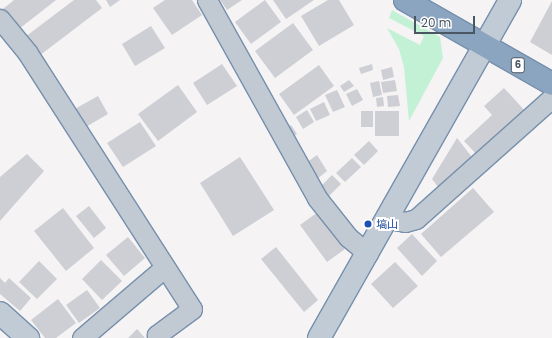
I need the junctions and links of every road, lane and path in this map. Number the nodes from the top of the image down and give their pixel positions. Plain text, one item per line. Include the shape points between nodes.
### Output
1 (207, 0) edge
2 (405, 0) edge
3 (510, 0) edge
4 (0, 19) edge
5 (483, 45) junction
6 (552, 84) edge
7 (552, 98) edge
8 (388, 219) junction
9 (368, 254) junction
10 (165, 267) junction
11 (0, 313) edge
12 (28, 338) edge
13 (82, 338) edge
14 (159, 338) edge
15 (319, 338) edge

1 - 9 street via 317,198 348,237
2 - 5 highway, 6
3 - 5 street
4 - 10 street via 27,52
5 - 6 highway, 6
5 - 8 street
7 - 8 street via 416,219 405,222
8 - 9 street
9 - 15 street
10 - 13 street
10 - 14 street via 192,309 157,335
11 - 12 street

